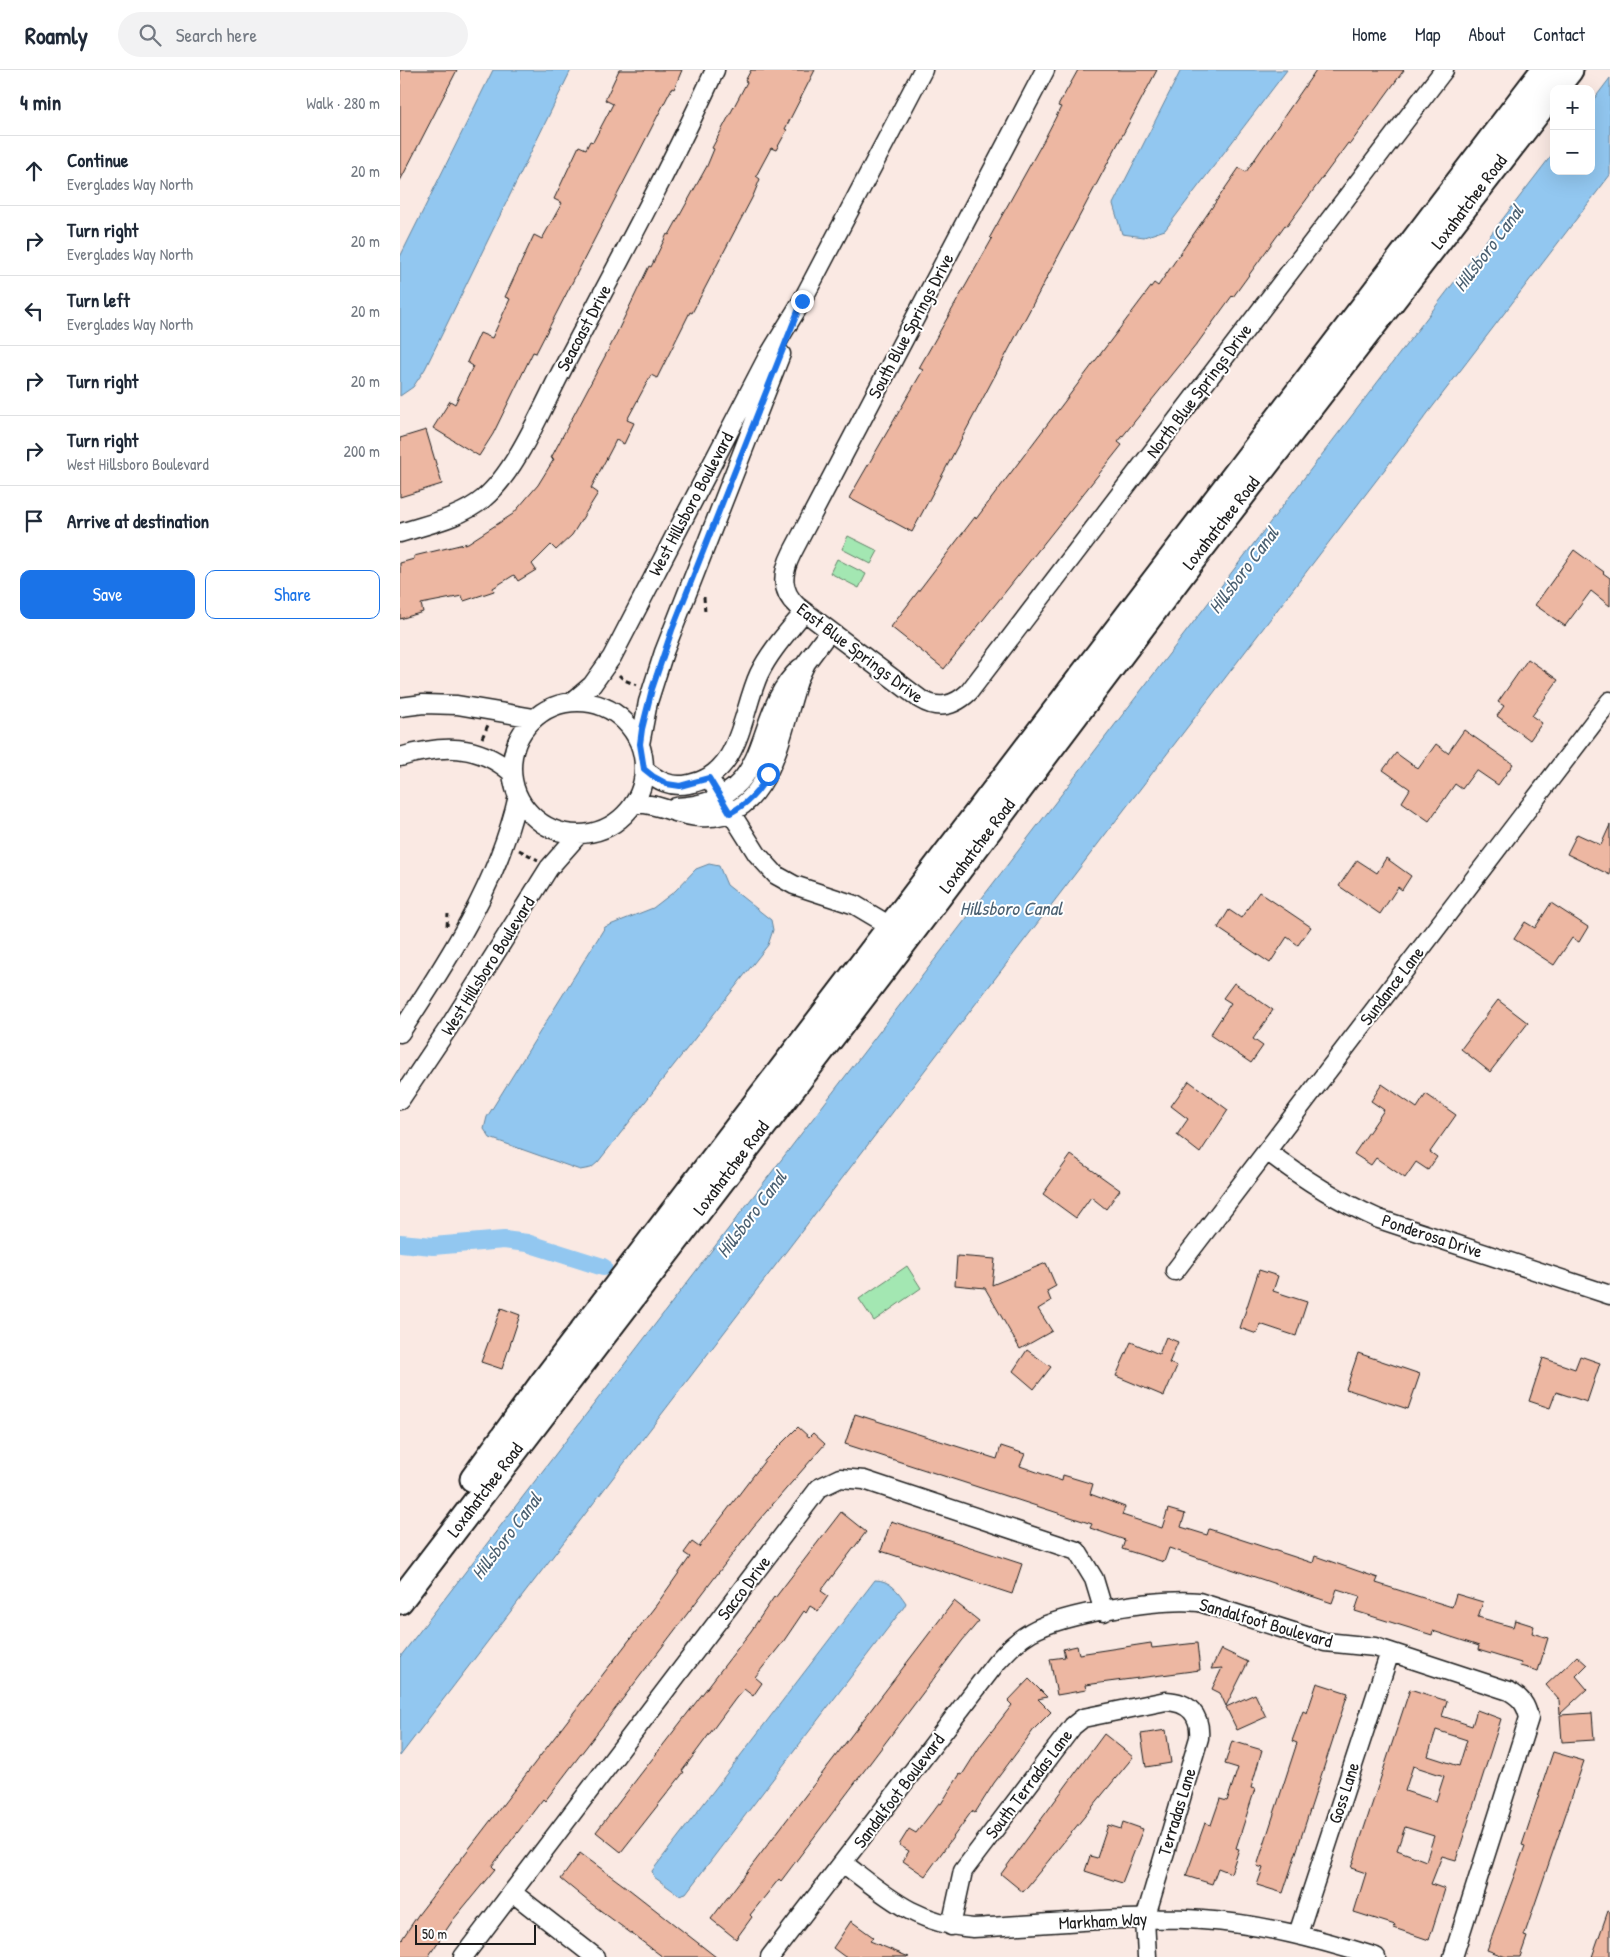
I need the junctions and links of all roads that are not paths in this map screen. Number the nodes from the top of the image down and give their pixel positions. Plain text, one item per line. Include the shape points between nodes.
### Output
1 (715, 70) edge
2 (923, 70) edge
3 (1046, 70) edge
4 (1444, 70) edge
5 (1544, 70) edge
6 (1570, 70) edge
7 (1559, 85) edge
8 (1550, 96) edge
9 (802, 301) junction
10 (400, 533) edge
11 (783, 583) joint
12 (804, 612) junction
13 (829, 632) junction
14 (751, 697) junction
15 (1610, 701) edge
16 (572, 702) junction
17 (948, 705) joint
18 (400, 707) edge
19 (782, 707) junction
20 (534, 718) junction
21 (640, 744) junction
22 (400, 757) edge
23 (644, 769) junction
24 (512, 773) junction
25 (709, 778) junction
26 (518, 796) junction
27 (720, 796) junction
28 (632, 804) junction
29 (668, 808) junction
30 (730, 813) junction
31 (579, 834) junction
32 (892, 927) junction
33 (400, 1034) edge
34 (400, 1100) edge
35 (1266, 1151) junction
36 (1175, 1271) dead end
37 (1610, 1295) edge
38 (400, 1574) edge
39 (400, 1601) edge
40 (1104, 1612) junction
41 (1390, 1652) junction
42 (1189, 1707) joint
43 (843, 1863) junction
44 (513, 1893) junction
45 (1145, 1919) junction
46 (951, 1926) junction
47 (1298, 1934) junction
48 (463, 1957) edge
49 (596, 1957) edge
50 (770, 1957) edge
51 (1147, 1957) edge
52 (1376, 1957) edge
53 (1453, 1957) edge

1 - 10 street, Seacoast Drive via 514,461 498,484 466,511
2 - 9 street, West Hillsboro Boulevard
3 - 11 street, South Blue Springs Drive via 792,553
4 - 17 street, North Blue Springs Drive via 975,685 962,698
5 - 32 main road, Loxahatchee Road
6 - 7 main road, Loxahatchee Road
8 - 39 main road, Loxahatchee Road via 1190,563
9 - 16 street, West Hillsboro Boulevard via 766,360 612,657 592,685
9 - 21 street, West Hillsboro Boulevard via 670,637 648,702
11 - 12 street, East Blue Springs Drive via 792,601
12 - 13 street, East Blue Springs Drive
12 - 14 street via 766,662
13 - 17 street, East Blue Springs Drive via 920,700 933,706
13 - 19 street via 806,663
14 - 19 street
14 - 25 street via 732,751
15 - 35 street, Sundance Lane
16 - 20 street via 551,708
16 - 21 street via 598,704 614,712 631,728
18 - 20 street via 457,705
19 - 27 street via 754,763 734,787
19 - 30 street via 765,780 750,799
20 - 24 street via 525,726 516,743
21 - 23 street
22 - 24 street via 427,750 472,751 494,758
23 - 25 street via 660,781 675,785
23 - 28 street
24 - 26 street
25 - 27 street
26 - 31 street via 531,814 548,827
26 - 33 street via 504,845 478,906
27 - 29 street via 699,804
27 - 30 street
28 - 29 street
28 - 31 street via 619,820 609,826
29 - 30 street via 700,817
30 - 32 street via 762,861 776,875 801,888 855,905
31 - 34 street, West Hillsboro Boulevard via 549,868
32 - 38 main road, Loxahatchee Road
35 - 36 street, Sundance Lane
35 - 37 street, Ponderosa Drive via 1310,1184 1379,1219
40 - 41 street, Sandalfoot Boulevard via 1154,1602 1199,1602 1325,1642 1362,1645
40 - 43 street, Sandalfoot Boulevard via 1048,1624 1014,1644 996,1662
40 - 44 street, Sacco Drive via 1094,1579 1077,1550 864,1480 840,1478 819,1488
41 - 47 street, Goss Lane
41 - 53 street, Sandalfoot Boulevard via 1509,1691 1519,1696 1529,1718
42 - 45 street, Terradas Lane via 1200,1726 1199,1738
42 - 46 street, South Terradas Lane via 1178,1701 1166,1701 1083,1718 1073,1726 963,1871
43 - 46 street, Markham Way via 909,1911
43 - 50 street, Sandalfoot Boulevard
44 - 48 street, Sacco Drive
44 - 49 street
45 - 46 street, Markham Way via 973,1928
45 - 47 street, Markham Way via 1203,1920
45 - 51 street, Terradas Lane
47 - 52 street, Markham Way

